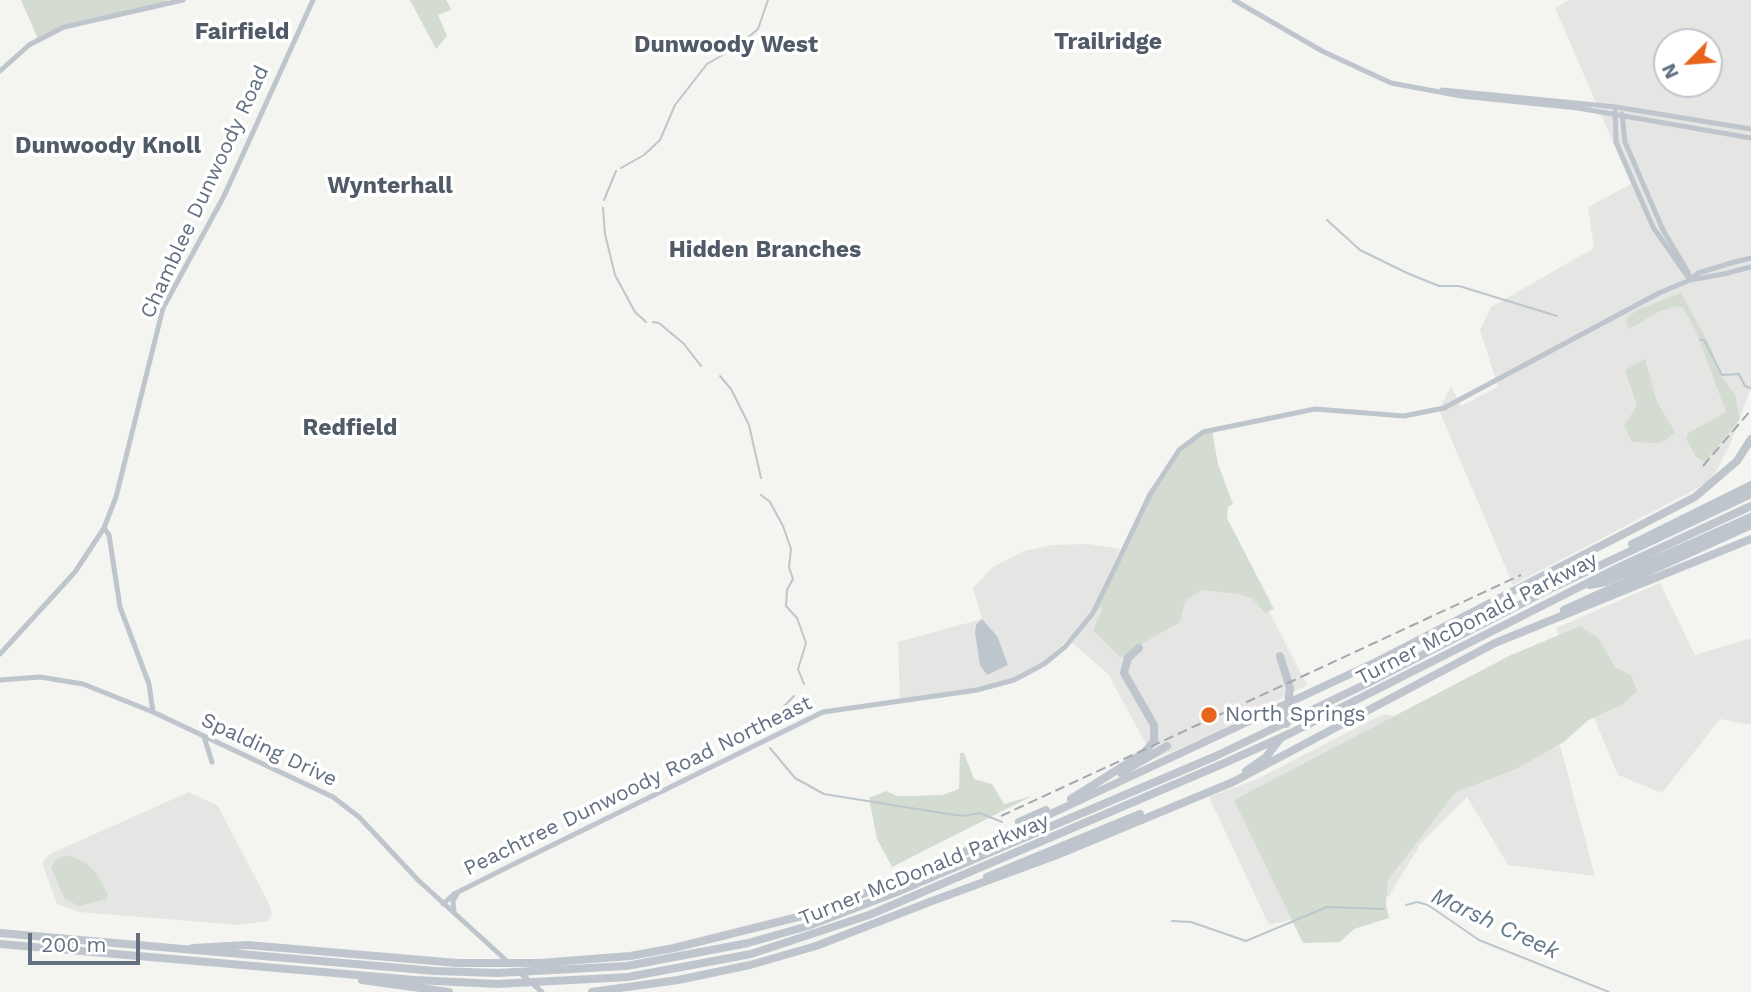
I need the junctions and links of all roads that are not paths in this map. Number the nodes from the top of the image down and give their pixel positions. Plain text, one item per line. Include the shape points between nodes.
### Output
1 (183, 0) edge
2 (313, 0) edge
3 (1234, 0) edge
4 (0, 71) edge
5 (1423, 89) junction
6 (1616, 107) junction
7 (1623, 108) junction
8 (1619, 115) junction
9 (1751, 129) edge
10 (1751, 138) edge
11 (1630, 155) junction
12 (1623, 158) junction
13 (1751, 258) edge
14 (1751, 267) edge
15 (1690, 280) junction
16 (1751, 439) edge
17 (1751, 451) edge
18 (1751, 485) edge
19 (1751, 494) edge
20 (1751, 506) edge
21 (1666, 513) junction
22 (1751, 517) edge
23 (1751, 525) edge
24 (104, 528) junction
25 (1751, 539) edge
26 (1576, 588) junction
27 (1550, 589) junction
28 (1537, 625) junction
29 (1139, 648) dead end
30 (0, 654) edge
31 (1280, 656) dead end
32 (0, 680) edge
33 (153, 712) junction
34 (204, 737) junction
35 (1167, 746) dead end
36 (212, 762) dead end
37 (1090, 789) junction
38 (938, 863) junction
39 (458, 892) junction
40 (443, 904) junction
41 (924, 904) junction
42 (456, 915) junction
43 (0, 933) edge
44 (0, 944) edge
45 (187, 949) junction
46 (346, 974) junction
47 (449, 992) edge
48 (542, 992) edge
49 (592, 992) edge

1 - 4 street via 64,27 29,45
2 - 24 street, Chamblee Dunwoody Road via 224,196 163,308 116,497
3 - 5 street via 1376,78
5 - 6 street
5 - 8 street
6 - 7 street
6 - 8 street
7 - 8 street
7 - 9 street
8 - 10 street
8 - 11 street
8 - 12 street via 1615,137
11 - 12 street
11 - 15 street
12 - 15 street via 1658,238
13 - 15 street, Peachtree Dunwoody Road Northeast via 1698,273
14 - 15 street, Peachtree Dunwoody Road Northeast
15 - 39 street, Peachtree Dunwoody Road Northeast via 1444,408 1404,416 1315,409 1203,432 1179,450 1150,495 1082,628 1044,664 1014,680 977,690 823,712
16 - 21 highway via 1720,478
17 - 21 highway via 1713,489
18 - 27 highway
19 - 27 highway, Turner McDonald Parkway
20 - 26 highway, Turner McDonald Parkway
21 - 38 highway via 1378,662
22 - 26 highway via 1605,582
23 - 28 highway via 1610,587
24 - 30 street, Chamblee Dunwoody Road via 75,572
24 - 33 street via 109,535 120,607 149,684
25 - 28 highway
26 - 46 highway, Turner McDonald Parkway via 1257,748 869,915 790,943 680,969 566,983 465,984
27 - 45 highway, Turner McDonald Parkway via 1191,767 897,892 748,943 648,963 521,973 435,971
28 - 41 highway via 1438,671 1233,782
29 - 37 highway via 1128,658 1124,673 1152,721 1154,741 1144,753
31 - 41 highway via 1289,680 1291,704 1286,727 1276,746 1247,771
32 - 33 street, Spalding Drive via 58,678
33 - 34 street, Spalding Drive
34 - 36 street
34 - 40 street, Spalding Drive via 344,804
35 - 37 highway
37 - 38 highway
38 - 45 highway via 764,928 630,956 495,964 248,945
39 - 40 street, Peachtree Dunwoody Road Northeast
39 - 42 street via 453,905
40 - 42 street, Spalding Drive
41 - 49 highway via 816,946 750,965
42 - 48 street, Spalding Drive
43 - 45 highway, Turner McDonald Parkway
44 - 46 highway, Turner McDonald Parkway
46 - 47 highway via 390,986

